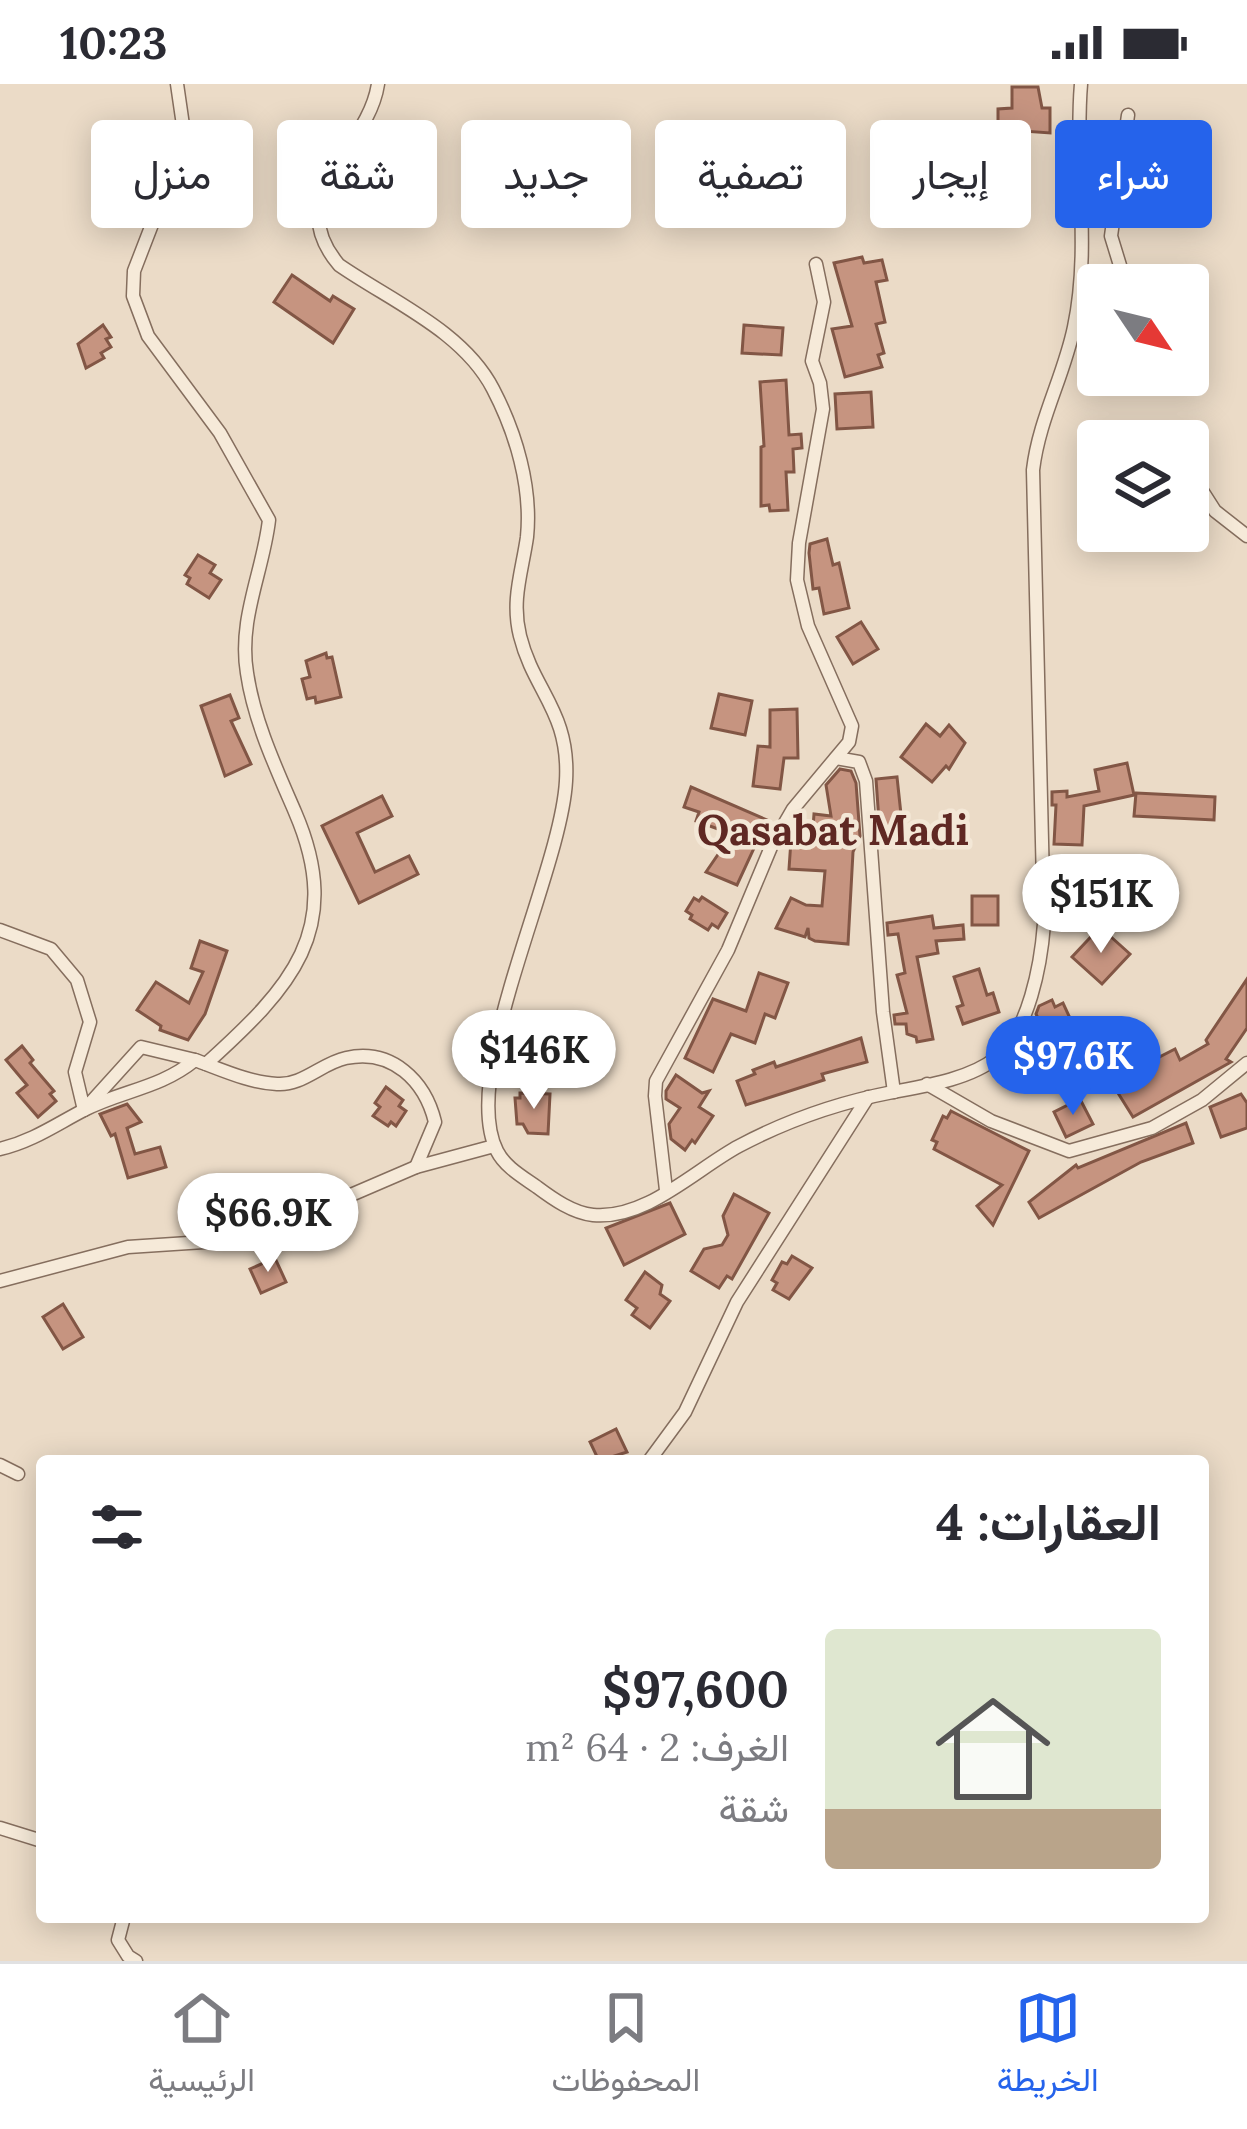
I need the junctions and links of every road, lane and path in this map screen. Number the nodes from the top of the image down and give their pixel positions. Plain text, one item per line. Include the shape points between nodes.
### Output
1 (177, 84) edge
2 (378, 84) edge
3 (1081, 84) edge
4 (1128, 115) dead end
5 (816, 264) dead end
6 (1120, 264) edge
7 (1075, 326) joint
8 (1209, 502) edge
9 (1247, 536) edge
10 (836, 758) junction
11 (0, 930) edge
12 (200, 1062) junction
13 (1247, 1064) edge
14 (927, 1084) junction
15 (894, 1092) junction
16 (868, 1097) junction
17 (84, 1110) junction
18 (494, 1147) junction
19 (0, 1149) edge
20 (416, 1167) junction
21 (666, 1190) junction
22 (0, 1280) edge
23 (653, 1455) edge
24 (0, 1465) edge
25 (18, 1474) dead end
26 (0, 1828) edge
27 (36, 1839) edge
28 (122, 1923) edge
29 (136, 1961) edge

1 - 12 street via 185,139 134,271 133,296 148,336 267,513 245,624 247,674 300,825 314,891 301,962 250,1021
2 - 18 street via 375,104 319,199 325,245 339,265 468,353 509,421 526,490 515,592 520,638 551,700 567,762 553,857 501,1022 490,1090
3 - 7 street
4 - 6 street via 1111,236
5 - 10 street via 824,302 812,361 823,409 797,580 808,626 849,716 849,742
7 - 14 street via 1033,470 1042,947 1007,1047 988,1064
8 - 9 street
10 - 15 street via 860,762 866,781
10 - 21 street via 771,847 728,950 656,1081
11 - 17 street via 51,949 77,980 90,1022 75,1072
12 - 17 street
12 - 17 street via 141,1047
12 - 20 street via 281,1085 349,1057 407,1070 422,1085 435,1122
13 - 14 street via 1152,1128 1069,1150 991,1121
14 - 15 street
15 - 16 street
16 - 21 street via 758,1137
16 - 23 street via 737,1302 685,1412
17 - 19 street
18 - 20 street
18 - 21 street via 551,1197 595,1216
20 - 22 street via 218,1241 128,1247
24 - 25 street
26 - 27 street
28 - 29 street via 118,1940

